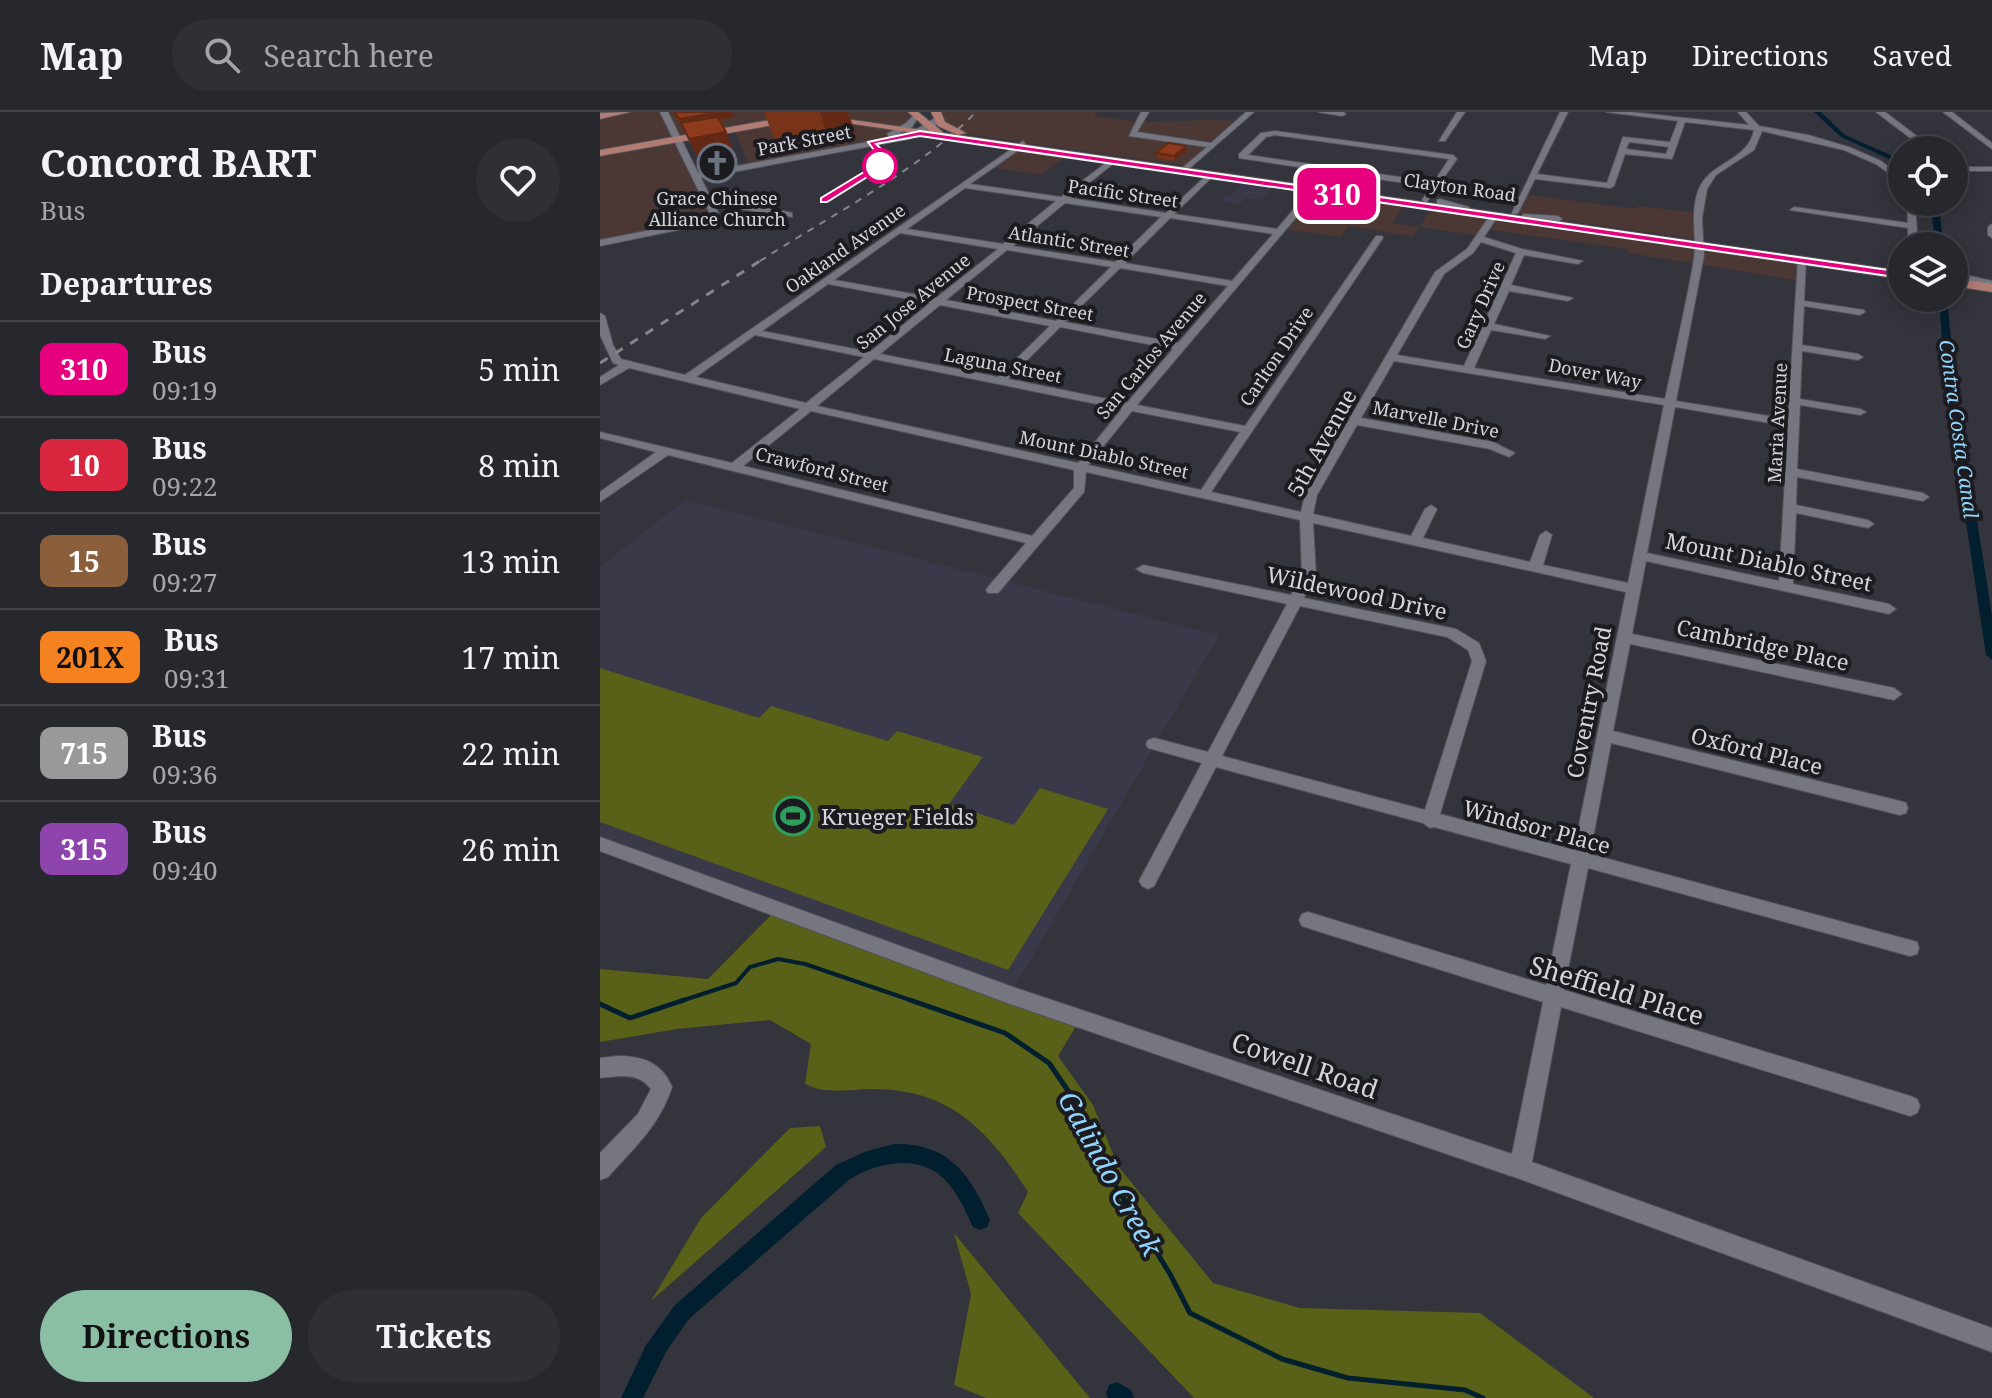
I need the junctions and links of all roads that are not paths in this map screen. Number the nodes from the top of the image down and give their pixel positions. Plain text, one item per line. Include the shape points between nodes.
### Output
1 (625, 112) edge
2 (664, 112) edge
3 (782, 112) edge
4 (832, 112) edge
5 (1250, 112) edge
6 (1322, 112) edge
7 (1461, 112) edge
8 (1564, 112) edge
9 (1610, 112) edge
10 (1742, 112) edge
11 (1880, 112) edge
12 (1947, 112) edge
13 (914, 114) edge
14 (1342, 114) dead end
15 (1144, 115) edge
16 (600, 116) edge
17 (806, 116) edge
18 (937, 116) edge
19 (1682, 121) junction
20 (767, 123) junction
21 (901, 130) junction
22 (1758, 130) junction
23 (924, 131) junction
24 (1912, 136) edge
25 (1222, 137) junction
26 (1234, 138) dead end
27 (677, 139) junction
28 (1442, 139) dead end
29 (1245, 140) dead end
30 (1256, 142) junction
31 (871, 143) junction
32 (1019, 145) junction
33 (1212, 145) junction
34 (1992, 147) edge
35 (600, 153) edge
36 (1111, 161) junction
37 (1888, 165) edge
38 (1186, 169) junction
39 (1968, 169) edge
40 (1975, 169) junction
41 (1992, 169) edge
42 (1209, 175) junction
43 (696, 176) junction
44 (1533, 176) junction
45 (1990, 180) dead end
46 (963, 185) junction
47 (1436, 185) junction
48 (1317, 188) junction
49 (1064, 200) junction
50 (1426, 200) junction
51 (709, 202) junction
52 (1440, 202) junction
53 (1794, 210) dead end
54 (1514, 213) junction
55 (789, 215) dead end
56 (1167, 215) junction
57 (1494, 216) junction
58 (1912, 216) edge
59 (1558, 219) junction
60 (1912, 226) junction
61 (1992, 227) edge
62 (899, 230) junction
63 (1279, 232) junction
64 (1912, 232) edge
65 (1992, 235) edge
66 (1379, 238) dead end
67 (1478, 238) junction
68 (1697, 242) junction
69 (600, 243) edge
70 (1005, 247) junction
71 (1521, 252) junction
72 (1801, 260) junction
73 (1578, 261) dead end
74 (1115, 265) junction
75 (1888, 267) edge
76 (1888, 273) edge
77 (1968, 280) edge
78 (826, 281) junction
79 (1235, 284) junction
80 (1992, 284) edge
81 (1505, 287) junction
82 (1568, 298) dead end
83 (936, 302) junction
84 (1801, 303) junction
85 (1860, 312) dead end
86 (600, 318) edge
87 (1055, 324) junction
88 (1488, 326) junction
89 (753, 332) junction
90 (1545, 336) dead end
91 (1182, 347) junction
92 (1798, 347) junction
93 (1390, 357) junction
94 (1858, 357) dead end
95 (868, 358) junction
96 (627, 364) junction
97 (1468, 370) junction
98 (686, 379) junction
99 (600, 382) edge
100 (999, 382) junction
101 (1795, 401) junction
102 (1672, 405) junction
103 (807, 407) junction
104 (1128, 408) junction
105 (1860, 412) dead end
106 (1356, 421) junction
107 (1792, 423) junction
108 (1247, 430) junction
109 (600, 435) edge
110 (664, 452) junction
111 (1509, 453) dead end
112 (735, 467) junction
113 (1080, 468) junction
114 (1792, 472) junction
115 (1204, 494) junction
116 (1923, 497) dead end
117 (600, 498) edge
118 (1792, 508) junction
119 (1431, 509) dead end
120 (1304, 518) junction
121 (1868, 524) dead end
122 (1546, 535) dead end
123 (1036, 541) junction
124 (1415, 541) junction
125 (1640, 556) junction
126 (1535, 567) junction
127 (1143, 569) dead end
128 (1786, 587) junction
129 (1633, 589) junction
130 (993, 590) dead end
131 (1296, 603) junction
132 (1889, 609) dead end
133 (1623, 637) junction
134 (1894, 694) dead end
135 (1604, 735) junction
136 (1154, 744) dead end
137 (1213, 762) junction
138 (1900, 808) dead end
139 (1430, 821) junction
140 (600, 844) edge
141 (1579, 860) junction
142 (1148, 881) dead end
143 (1308, 920) dead end
144 (1910, 948) dead end
145 (1552, 997) junction
146 (600, 1068) edge
147 (1910, 1106) dead end
148 (1520, 1168) junction
149 (600, 1169) edge
150 (1992, 1340) edge

1 - 16 main road
2 - 27 street
3 - 20 street via 782,118
4 - 17 street
5 - 25 street
6 - 14 street
7 - 28 street
8 - 44 street
9 - 19 street
10 - 22 street
11 - 24 street
12 - 34 street
13 - 21 street, Park Street
13 - 23 main road
15 - 33 street via 1132,134
17 - 20 main road, Clayton Road
17 - 21 main road, Clayton Road
18 - 23 street, Park Street
18 - 32 main road, Clayton Road via 947,128
19 - 22 street
19 - 44 street via 1673,145 1626,139 1610,186
20 - 27 main road, Clayton Road
21 - 23 main road, Clayton Road
21 - 31 street, Park Street
22 - 37 street via 1836,144
22 - 68 street, Coventry Road via 1751,151 1708,179
23 - 31 street, Park Street
23 - 32 main road, Clayton Road
25 - 26 street
25 - 33 street
27 - 35 main road, Clayton Road
27 - 43 street
29 - 30 street
30 - 47 street via 1243,158
30 - 47 street via 1275,133 1453,157
31 - 43 street, Park Street
32 - 36 main road, Clayton Road
32 - 38 main road, Clayton Road
32 - 46 street, Oakland Avenue
33 - 38 street
36 - 38 main road, Clayton Road
36 - 49 street, San Jose Avenue
38 - 42 main road, Clayton Road
38 - 48 main road, Clayton Road
39 - 40 street
40 - 41 street
40 - 45 street
42 - 48 main road, Clayton Road
42 - 56 street
43 - 51 street
44 - 54 street
46 - 49 street, Pacific Street
46 - 62 street, Oakland Avenue
47 - 50 street
48 - 50 main road, Clayton Road
48 - 57 main road, Clayton Road
48 - 63 street, San Carlos Avenue
49 - 56 street, Pacific Street
49 - 70 street, San Jose Avenue
50 - 52 main road, Clayton Road
51 - 55 street
51 - 69 street via 713,219
52 - 54 main road, Clayton Road
52 - 57 street
53 - 60 street
54 - 59 main road, Clayton Road
56 - 63 street, Pacific Street
56 - 74 street
57 - 59 street
57 - 67 street, 5th Avenue
57 - 68 main road, Clayton Road
58 - 60 street
59 - 68 main road, Clayton Road
60 - 64 street
61 - 65 street
62 - 70 street, Atlantic Street
62 - 78 street, Oakland Avenue
63 - 79 street, San Carlos Avenue
66 - 108 street, Carlton Drive
67 - 71 street
67 - 93 street, 5th Avenue via 1470,251 1440,272
68 - 72 main road, Clayton Road
68 - 75 main road, Clayton Road
68 - 102 street, Coventry Road
70 - 74 street, Atlantic Street
70 - 83 street, San Jose Avenue
71 - 73 street
71 - 81 street, Gary Drive
72 - 76 main road, Clayton Road
72 - 84 street, Maria Avenue
74 - 79 street, Atlantic Street
74 - 87 street
77 - 80 main road
78 - 83 street, Prospect Street
78 - 89 street, Oakland Avenue
79 - 91 street, San Carlos Avenue
81 - 82 street
81 - 88 street, Gary Drive
83 - 87 street, Prospect Street
83 - 95 street, San Jose Avenue
84 - 85 street
84 - 92 street, Maria Avenue
86 - 96 street via 617,361
87 - 91 street, Prospect Street
87 - 100 street
88 - 90 street
88 - 97 street, Gary Drive
89 - 95 street, Laguna Street
89 - 98 street, Oakland Avenue
91 - 104 street, San Carlos Avenue
92 - 94 street
92 - 101 street, Maria Avenue
93 - 97 street, Dover Way
93 - 106 street, 5th Avenue
95 - 100 street, Laguna Street
95 - 103 street, San Jose Avenue
96 - 98 street, Mount Diablo Street
96 - 99 street
97 - 102 street, Dover Way
98 - 103 street, Mount Diablo Street
100 - 104 street, Laguna Street
101 - 105 street
101 - 107 street, Maria Avenue
102 - 107 street, Dover Way
102 - 125 street, Coventry Road
103 - 112 street, San Jose Avenue
103 - 113 street, Mount Diablo Street
104 - 108 street, Laguna Street
104 - 113 street, San Carlos Avenue
106 - 111 street, Marvelle Drive
106 - 120 street, 5th Avenue via 1311,495
107 - 114 street, Maria Avenue
108 - 115 street, Carlton Drive
109 - 110 street, Crawford Street
110 - 112 street, Crawford Street
110 - 117 street
112 - 123 street, Crawford Street
113 - 115 street, Mount Diablo Street
113 - 123 street, San Carlos Avenue via 1080,489
114 - 116 street
114 - 118 street, Maria Avenue
115 - 120 street, Mount Diablo Street
118 - 121 street
118 - 128 street, Maria Avenue
119 - 124 street
120 - 124 street, Mount Diablo Street
120 - 131 street, 5th Avenue via 1309,575
122 - 126 street
123 - 130 street, San Carlos Avenue
124 - 126 street, Mount Diablo Street
125 - 128 street, Mount Diablo Street
125 - 129 street, Coventry Road
126 - 129 street, Mount Diablo Street
127 - 131 street, Wildewood Drive
128 - 132 street, Mount Diablo Street
129 - 133 street, Coventry Road
131 - 137 street, 5th Avenue
131 - 139 street, Wildewood Drive via 1451,633 1474,647 1479,661
133 - 134 street, Cambridge Place
133 - 135 street, Coventry Road
135 - 138 street, Oxford Place
135 - 141 street, Coventry Road
136 - 137 street, Windsor Place
137 - 139 street, Windsor Place
137 - 142 street, 5th Avenue
139 - 141 street, Windsor Place
140 - 148 street, Cowell Road via 1010,995
141 - 144 street, Windsor Place
141 - 145 street, Coventry Road
143 - 145 street, Sheffield Place
145 - 147 street, Sheffield Place
145 - 148 street, Coventry Road
146 - 149 street via 643,1067 662,1087 649,1117
148 - 150 street, Cowell Road

